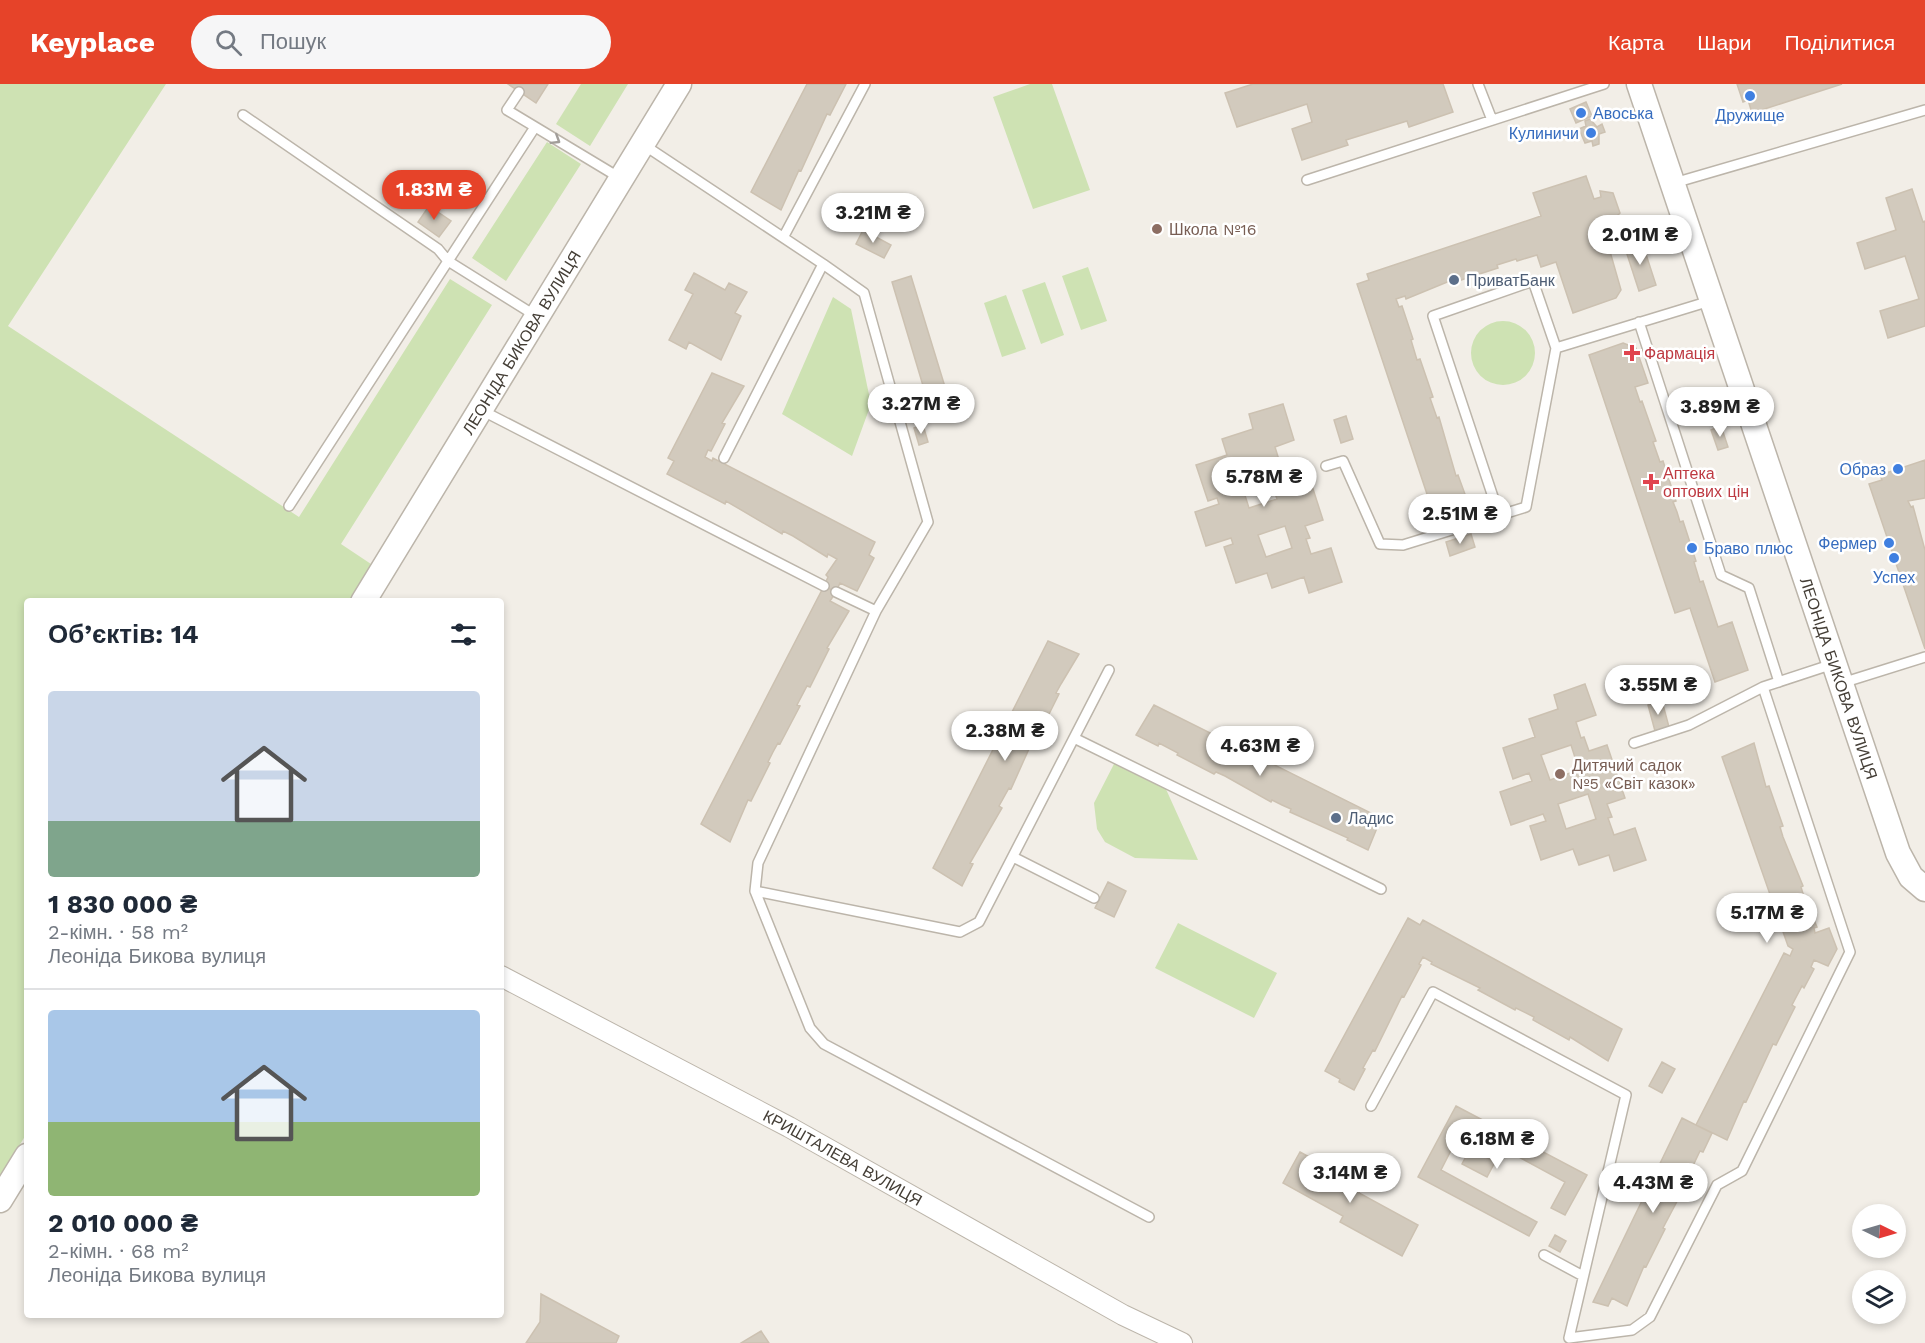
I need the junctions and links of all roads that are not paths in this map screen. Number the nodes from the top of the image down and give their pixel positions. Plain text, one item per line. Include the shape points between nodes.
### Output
1 (679, 84) edge
2 (865, 84) edge
3 (1478, 84) edge
4 (1604, 84) edge
5 (1639, 84) edge
6 (519, 92) dead end
7 (1925, 110) edge
8 (243, 115) dead end
9 (1492, 120) junction
10 (535, 127) junction
11 (642, 144) junction
12 (621, 179) junction
13 (1307, 180) dead end
14 (1672, 184) junction
15 (784, 236) junction
16 (448, 261) junction
17 (823, 264) junction
18 (1710, 301) junction
19 (538, 317) junction
20 (1639, 322) junction
21 (1556, 348) junction
22 (481, 410) junction
23 (724, 458) dead end
24 (1326, 466) dead end
25 (289, 506) dead end
26 (1499, 515) junction
27 (824, 586) dead end
28 (836, 592) dead end
29 (365, 598) edge
30 (876, 611) junction
31 (1925, 657) edge
32 (1109, 669) dead end
33 (1836, 674) junction
34 (1779, 682) junction
35 (1763, 687) junction
36 (1074, 738) junction
37 (1634, 743) dead end
38 (1013, 857) junction
39 (1381, 889) dead end
40 (1925, 889) edge
41 (755, 891) junction
42 (1094, 898) dead end
43 (504, 978) edge
44 (1371, 1106) dead end
45 (24, 1161) edge
46 (0, 1200) edge
47 (1149, 1217) dead end
48 (1544, 1255) dead end
49 (1583, 1276) junction
50 (1569, 1340) edge
51 (1182, 1343) edge

1 - 11 street, ЛЕОНІДА БИКОВА ВУЛИЦЯ
2 - 15 lane
3 - 9 lane
4 - 9 lane
5 - 14 street, ЛЕОНІДА БИКОВА ВУЛИЦЯ
6 - 10 lane via 507,110
7 - 14 lane
8 - 16 lane via 438,249
9 - 13 lane
10 -> 12 lane
10 - 16 lane
11 - 12 street, ЛЕОНІДА БИКОВА ВУЛИЦЯ
11 - 15 lane
12 - 19 street, ЛЕОНІДА БИКОВА ВУЛИЦЯ
14 - 18 street, ЛЕОНІДА БИКОВА ВУЛИЦЯ
15 - 17 lane
16 - 19 lane
16 - 25 lane
17 - 23 lane
17 - 30 lane via 864,292 928,522
18 - 20 lane
18 - 33 street, ЛЕОНІДА БИКОВА ВУЛИЦЯ
19 - 22 street, ЛЕОНІДА БИКОВА ВУЛИЦЯ
20 - 21 lane
20 - 34 lane via 1721,575 1749,588
21 - 26 lane via 1526,507
21 - 26 lane via 1533,282 1433,316
22 - 27 lane
22 - 29 street, ЛЕОНІДА БИКОВА ВУЛИЦЯ
24 - 26 lane via 1343,461 1380,544 1403,545
28 - 30 lane
30 - 41 lane via 758,863
31 - 33 lane
32 - 36 lane
33 - 34 lane
33 - 40 street, ЛЕОНІДА БИКОВА ВУЛИЦЯ via 1898,853 1911,877
34 - 35 lane
35 - 37 lane via 1689,725
35 - 50 lane via 1850,952 1742,1171 1717,1185 1650,1317 1632,1330
36 - 38 lane
36 - 39 lane
38 - 41 lane via 979,922 960,932
38 - 42 lane
41 - 47 lane via 810,1028 824,1044
43 - 51 street, КРИШТАЛЕВА ВУЛИЦЯ via 789,1127 1123,1315
44 - 49 lane via 1433,992 1626,1095
45 - 46 street
48 - 49 lane
49 - 50 lane

